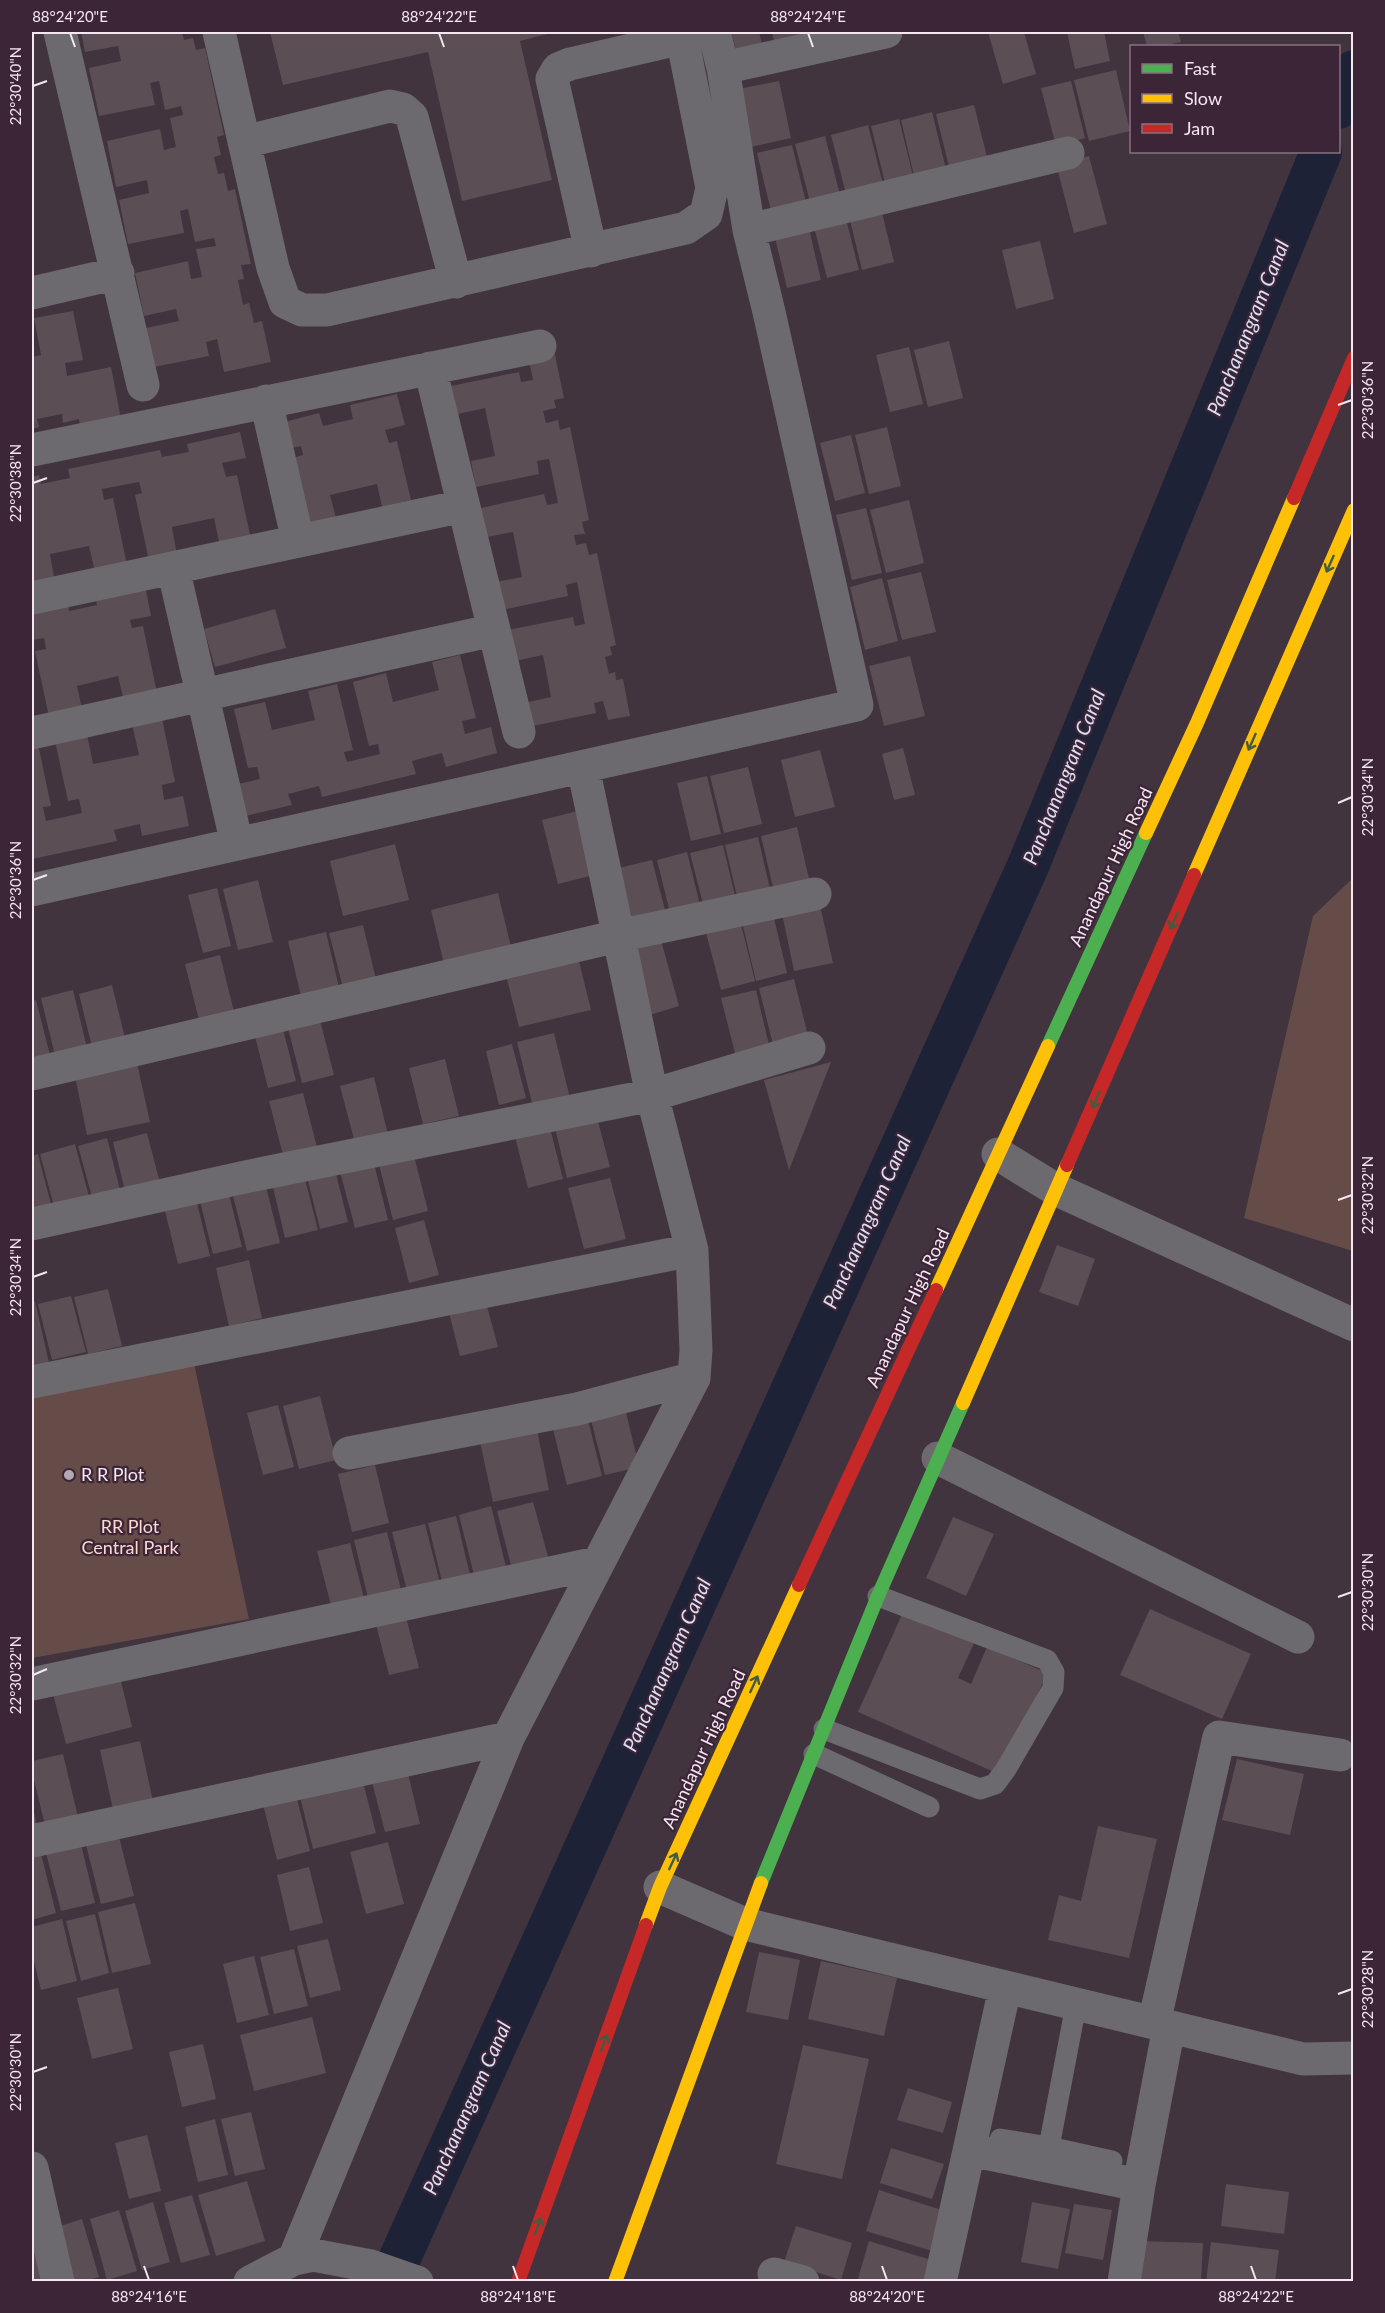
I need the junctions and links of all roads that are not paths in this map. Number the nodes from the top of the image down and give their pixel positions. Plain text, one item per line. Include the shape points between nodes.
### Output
1 (60, 32) edge
2 (219, 32) edge
3 (714, 32) edge
4 (885, 32) edge
5 (682, 35) edge
6 (723, 68) junction
7 (244, 142) junction
8 (1068, 153) dead end
9 (749, 230) junction
10 (591, 251) junction
11 (118, 273) junction
12 (456, 282) junction
13 (32, 293) edge
14 (540, 346) dead end
15 (1353, 358) edge
16 (429, 368) junction
17 (143, 385) dead end
18 (266, 401) junction
19 (32, 450) edge
20 (463, 506) junction
21 (1353, 510) edge
22 (298, 542) junction
23 (173, 568) junction
24 (32, 597) edge
25 (494, 630) junction
26 (203, 695) junction
27 (519, 732) dead end
28 (32, 733) edge
29 (583, 767) junction
30 (237, 844) junction
31 (32, 890) edge
32 (815, 894) dead end
33 (618, 936) junction
34 (809, 1048) dead end
35 (32, 1074) edge
36 (652, 1095) junction
37 (999, 1154) junction
38 (1055, 1189) junction
39 (32, 1224) edge
40 (692, 1250) junction
41 (1353, 1325) edge
42 (694, 1378) junction
43 (32, 1382) edge
44 (349, 1453) dead end
45 (938, 1458) junction
46 (597, 1563) junction
47 (878, 1596) junction
48 (1298, 1637) dead end
49 (32, 1684) edge
50 (824, 1729) junction
51 (508, 1738) junction
52 (814, 1754) junction
53 (1340, 1755) dead end
54 (929, 1807) dead end
55 (32, 1841) edge
56 (660, 1887) junction
57 (745, 1924) junction
58 (1005, 1988) junction
59 (1076, 2005) junction
60 (1161, 2025) junction
61 (1353, 2058) edge
62 (1000, 2139) dead end
63 (1048, 2147) junction
64 (970, 2150) junction
65 (1112, 2161) dead end
66 (32, 2168) edge
67 (1139, 2185) junction
68 (294, 2259) junction
69 (58, 2282) edge
70 (250, 2282) edge
71 (417, 2282) edge
72 (518, 2282) edge
73 (615, 2282) edge
74 (940, 2282) edge
75 (1124, 2282) edge

1 - 11 street
2 - 7 street
3 - 6 street
4 - 6 street
5 - 10 street via 712,188 706,214 686,228
5 - 10 street via 570,64 558,69 552,79
6 - 9 street
7 - 12 street via 273,268 285,302 302,310 327,310
7 - 12 street via 390,106 403,109 412,117
8 - 9 street
9 - 29 street via 857,705
10 - 12 street
11 - 13 street
11 - 17 street
14 - 16 street
15 - 37 main road, Anandapur High Road via 1197,723
16 - 18 street
16 - 20 street
18 - 19 street
18 - 22 street
20 - 22 street
20 - 25 street
21 -> 38 main road
22 - 23 street
23 - 24 street
23 - 26 street
25 - 26 street
25 - 27 street
26 - 28 street
26 - 30 street
29 - 30 street
29 - 33 street
30 - 31 street
32 - 33 street
33 - 35 street
33 - 36 street
34 - 36 street
36 - 39 street
36 - 40 street
37 - 38 street
56 -> 37 main road, Anandapur High Road
38 - 41 street
38 - 45 main road
40 - 42 street
40 - 43 street
42 - 44 street via 577,1409
42 - 46 street
45 - 47 main road
45 - 48 street
46 - 49 street
46 - 51 street
47 - 50 main road
47 - 50 lane via 1047,1660 1054,1672 1053,1688 1006,1769 995,1784 980,1790
50 - 52 main road
51 - 55 street
51 - 68 street
52 - 54 lane
52 - 57 main road
53 - 60 street via 1219,1737
56 - 57 street
72 -> 56 main road, Anandapur High Road
57 - 58 street
57 - 73 main road
58 - 59 street
58 - 64 street
59 - 60 street
59 - 63 lane
60 - 61 street via 1303,2060
60 - 67 street
62 - 63 lane
63 - 65 lane
64 - 67 street
64 - 74 street
66 - 69 street
67 - 75 street
68 - 70 street
68 - 71 street via 313,2255 371,2266

